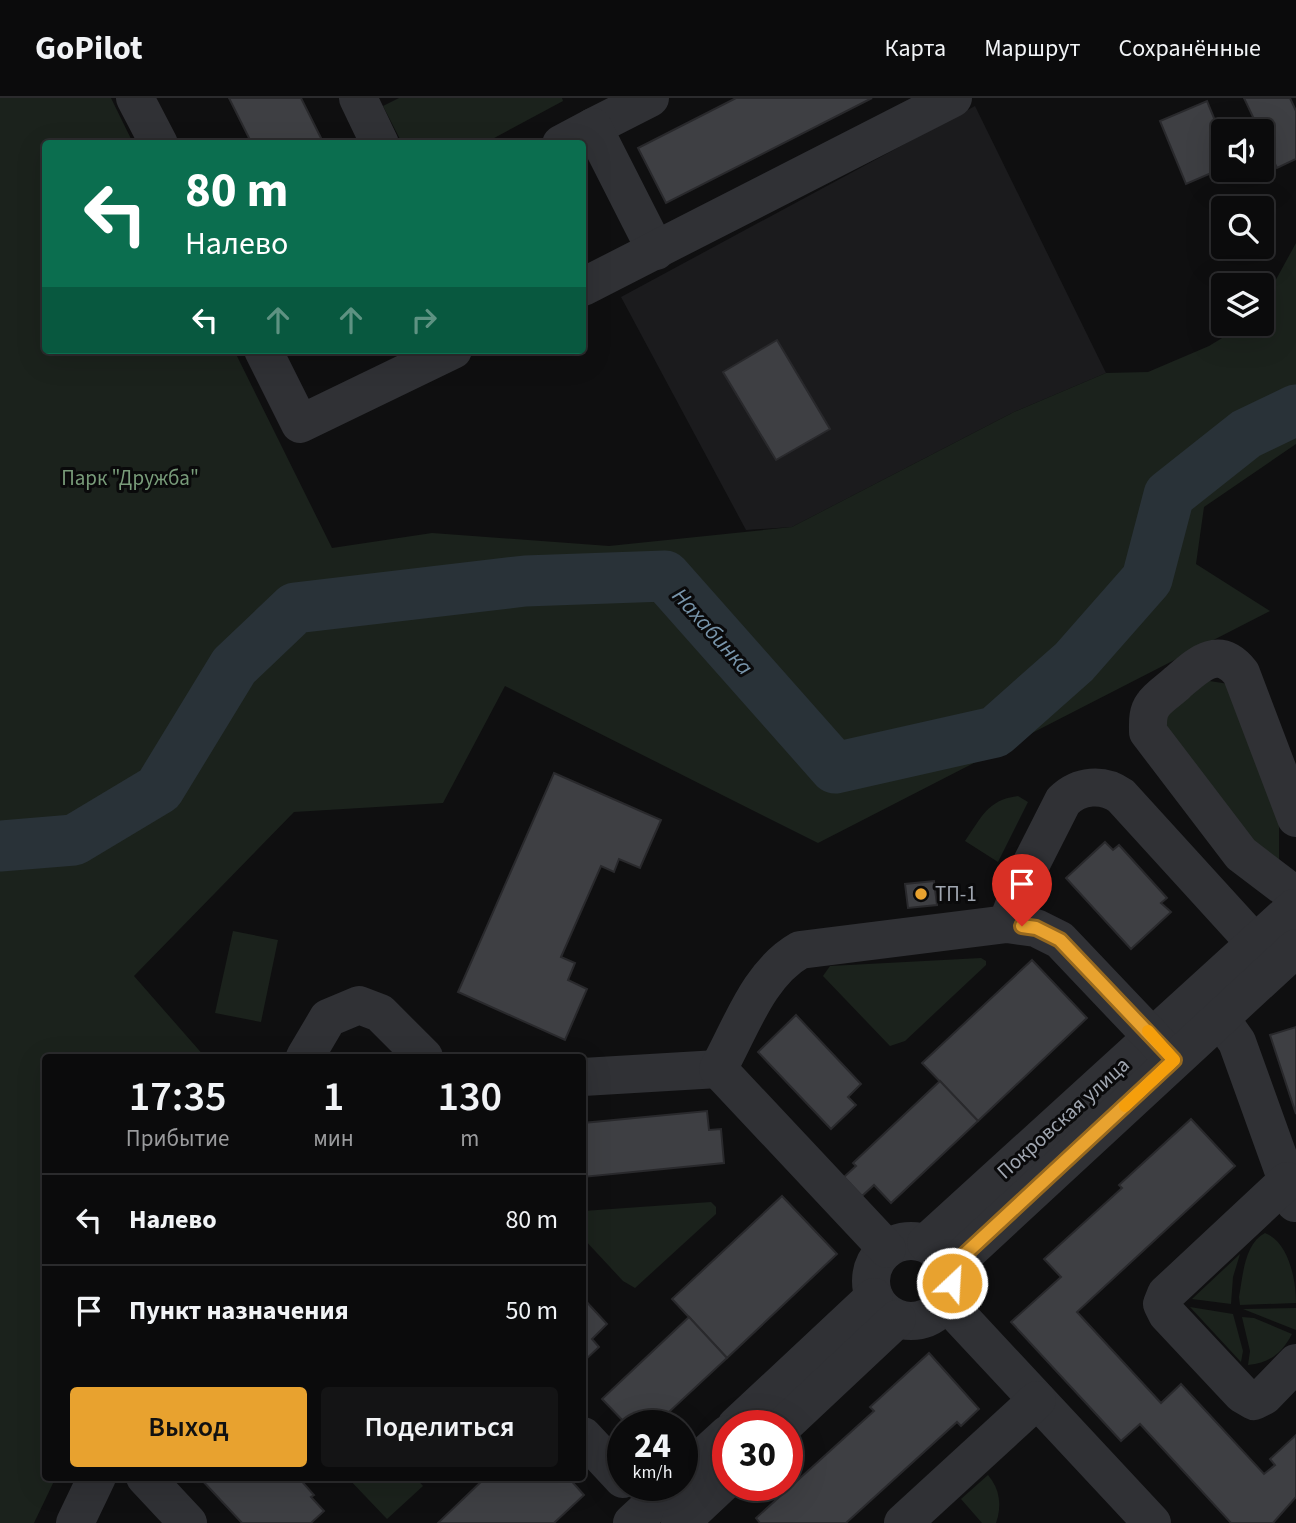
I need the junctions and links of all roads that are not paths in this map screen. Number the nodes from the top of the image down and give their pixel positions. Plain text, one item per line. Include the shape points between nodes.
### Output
1 (135, 98) edge
2 (358, 98) edge
3 (650, 98) edge
4 (953, 98) edge
5 (577, 135) edge
6 (157, 140) edge
7 (378, 140) edge
8 (586, 148) edge
9 (656, 251) junction
10 (586, 286) edge
11 (265, 354) edge
12 (445, 354) edge
13 (1296, 818) edge
14 (1295, 903) edge
15 (1007, 924) junction
16 (1255, 943) junction
17 (1296, 948) edge
18 (1220, 1018) junction
19 (1163, 1048) junction
20 (307, 1054) edge
21 (421, 1054) edge
22 (718, 1069) junction
23 (586, 1077) edge
24 (1291, 1194) edge
25 (887, 1249) junction
26 (941, 1271) junction
27 (885, 1308) junction
28 (1296, 1363) edge
29 (1037, 1400) junction
30 (756, 1410) edge
31 (797, 1410) edge
32 (586, 1439) edge
33 (712, 1449) edge
34 (698, 1461) edge
35 (607, 1462) edge
36 (95, 1481) edge
37 (149, 1481) edge
38 (712, 1484) edge
39 (654, 1508) edge
40 (1140, 1519) edge
41 (75, 1523) edge
42 (188, 1523) edge
43 (903, 1523) edge

1 - 6 street
2 - 7 street
3 - 5 street
4 - 9 street
8 - 9 street
9 - 10 street
11 - 12 street via 300,425
13 - 14 street via 1241,673 1233,663 1203,660 1153,705 1147,732 1241,854
14 - 16 street, Покровская улица
15 - 16 street via 1024,878 1063,801 1071,793 1100,787 1121,796
15 - 19 street via 1036,928 1060,940
15 - 22 street via 800,950 769,976
16 - 19 street, Покровская улица
17 - 18 street, Покровская улица
18 - 19 street, Покровская улица
18 - 24 street via 1237,1042
19 - 26 street, Покровская улица
20 - 21 street via 328,1018 359,1005 380,1013
22 - 23 street
22 - 25 street
24 - 28 street via 1166,1294 1161,1304 1242,1394 1254,1401
25 - 26 street via 910,1240
25 - 27 street via 873,1266 871,1282
26 - 27 street, Покровская улица via 927,1318 912,1321
26 - 29 street
27 - 30 street
27 - 31 street
29 - 40 street
29 - 43 street
32 - 35 street
33 - 34 street
36 - 41 street
37 - 42 street
38 - 39 street

